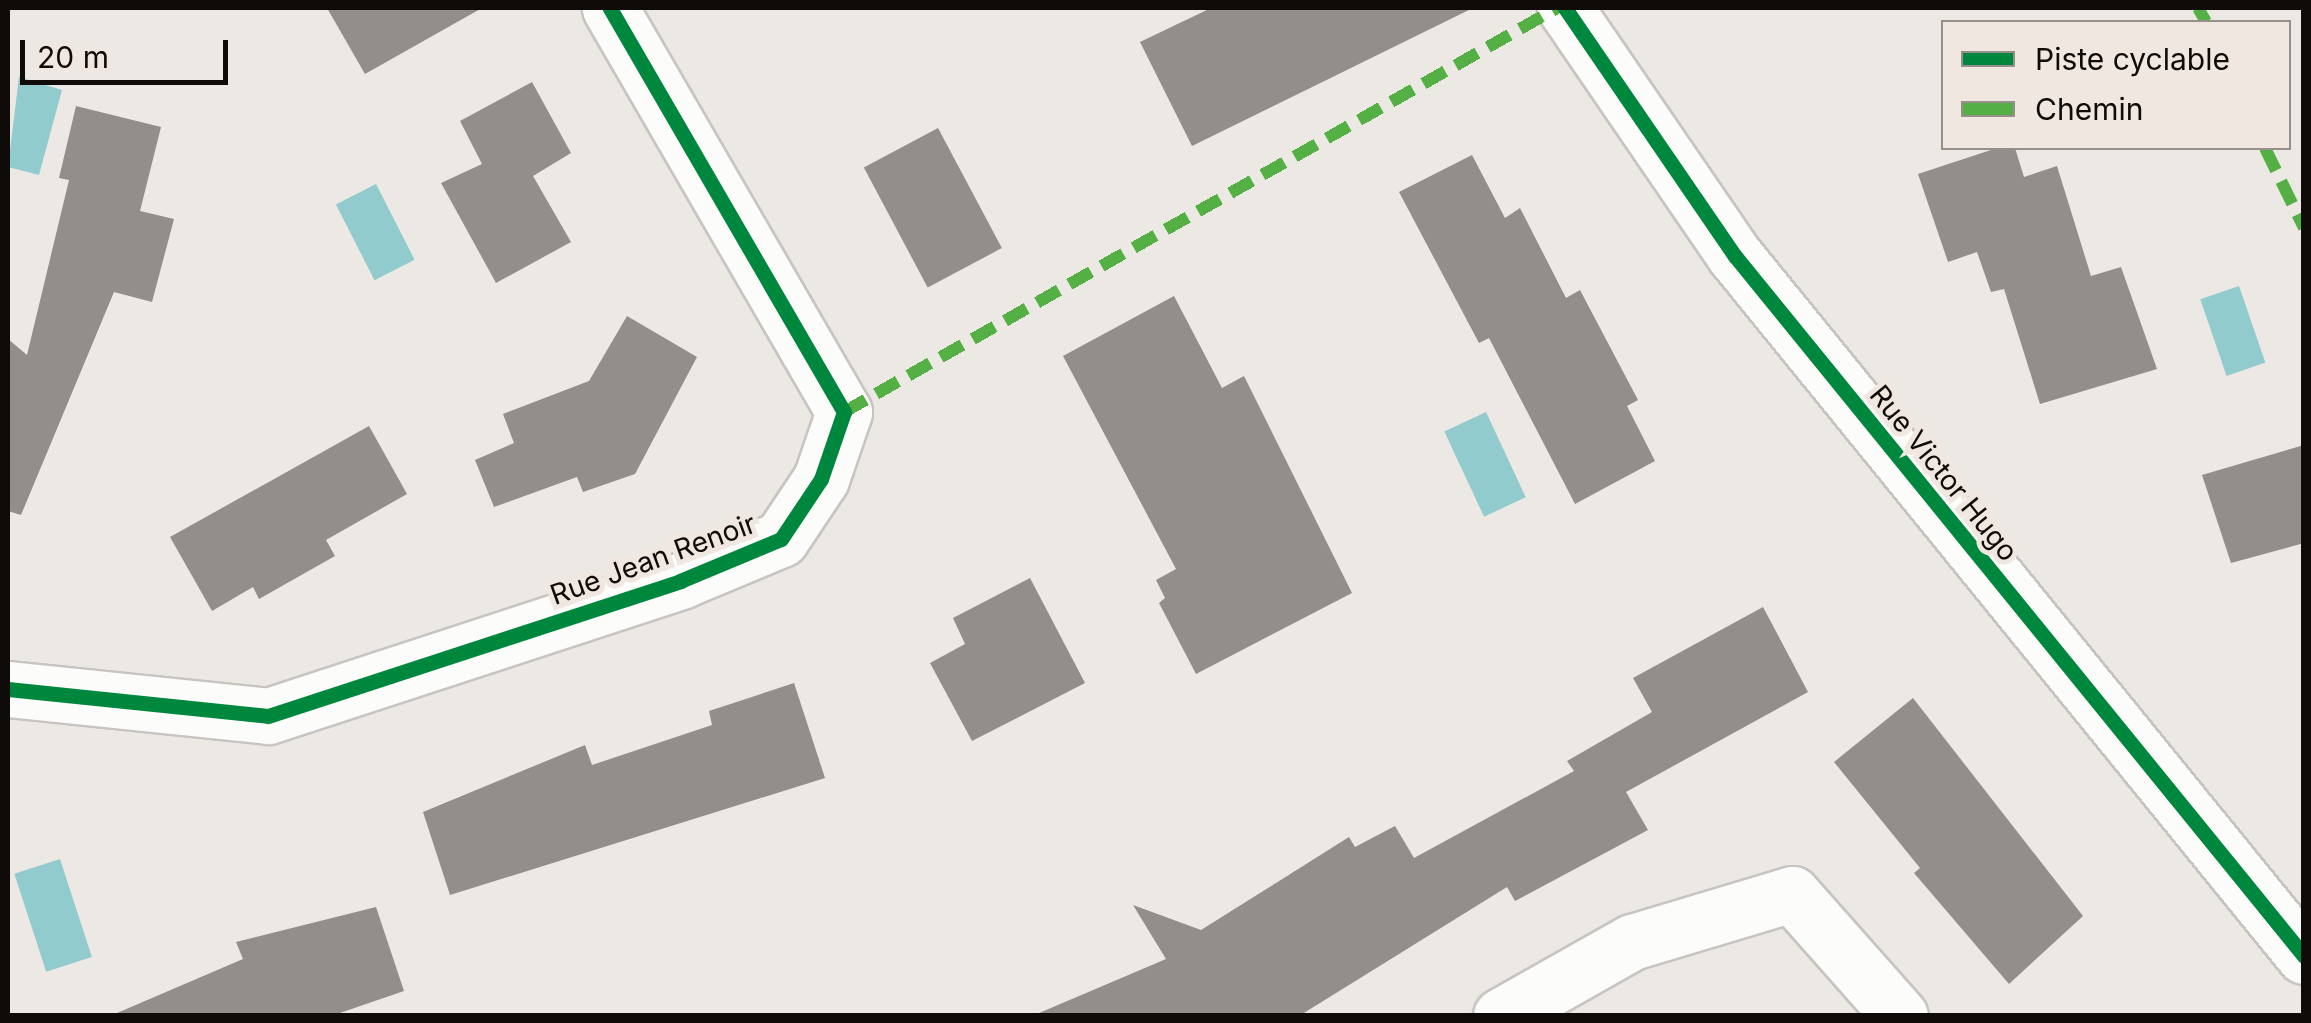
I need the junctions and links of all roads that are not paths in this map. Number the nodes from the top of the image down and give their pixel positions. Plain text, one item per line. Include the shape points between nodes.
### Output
1 (610, 8) edge
2 (1565, 8) edge
3 (8, 689) edge
4 (2304, 956) edge
5 (1502, 1016) edge
6 (1900, 1016) edge

1 - 3 street, Rue Jean Renoir via 844,412 821,479 781,538 680,580 268,716
2 - 4 street, Rue Victor Hugo via 1735,256
5 - 6 street via 1632,942 1792,894

